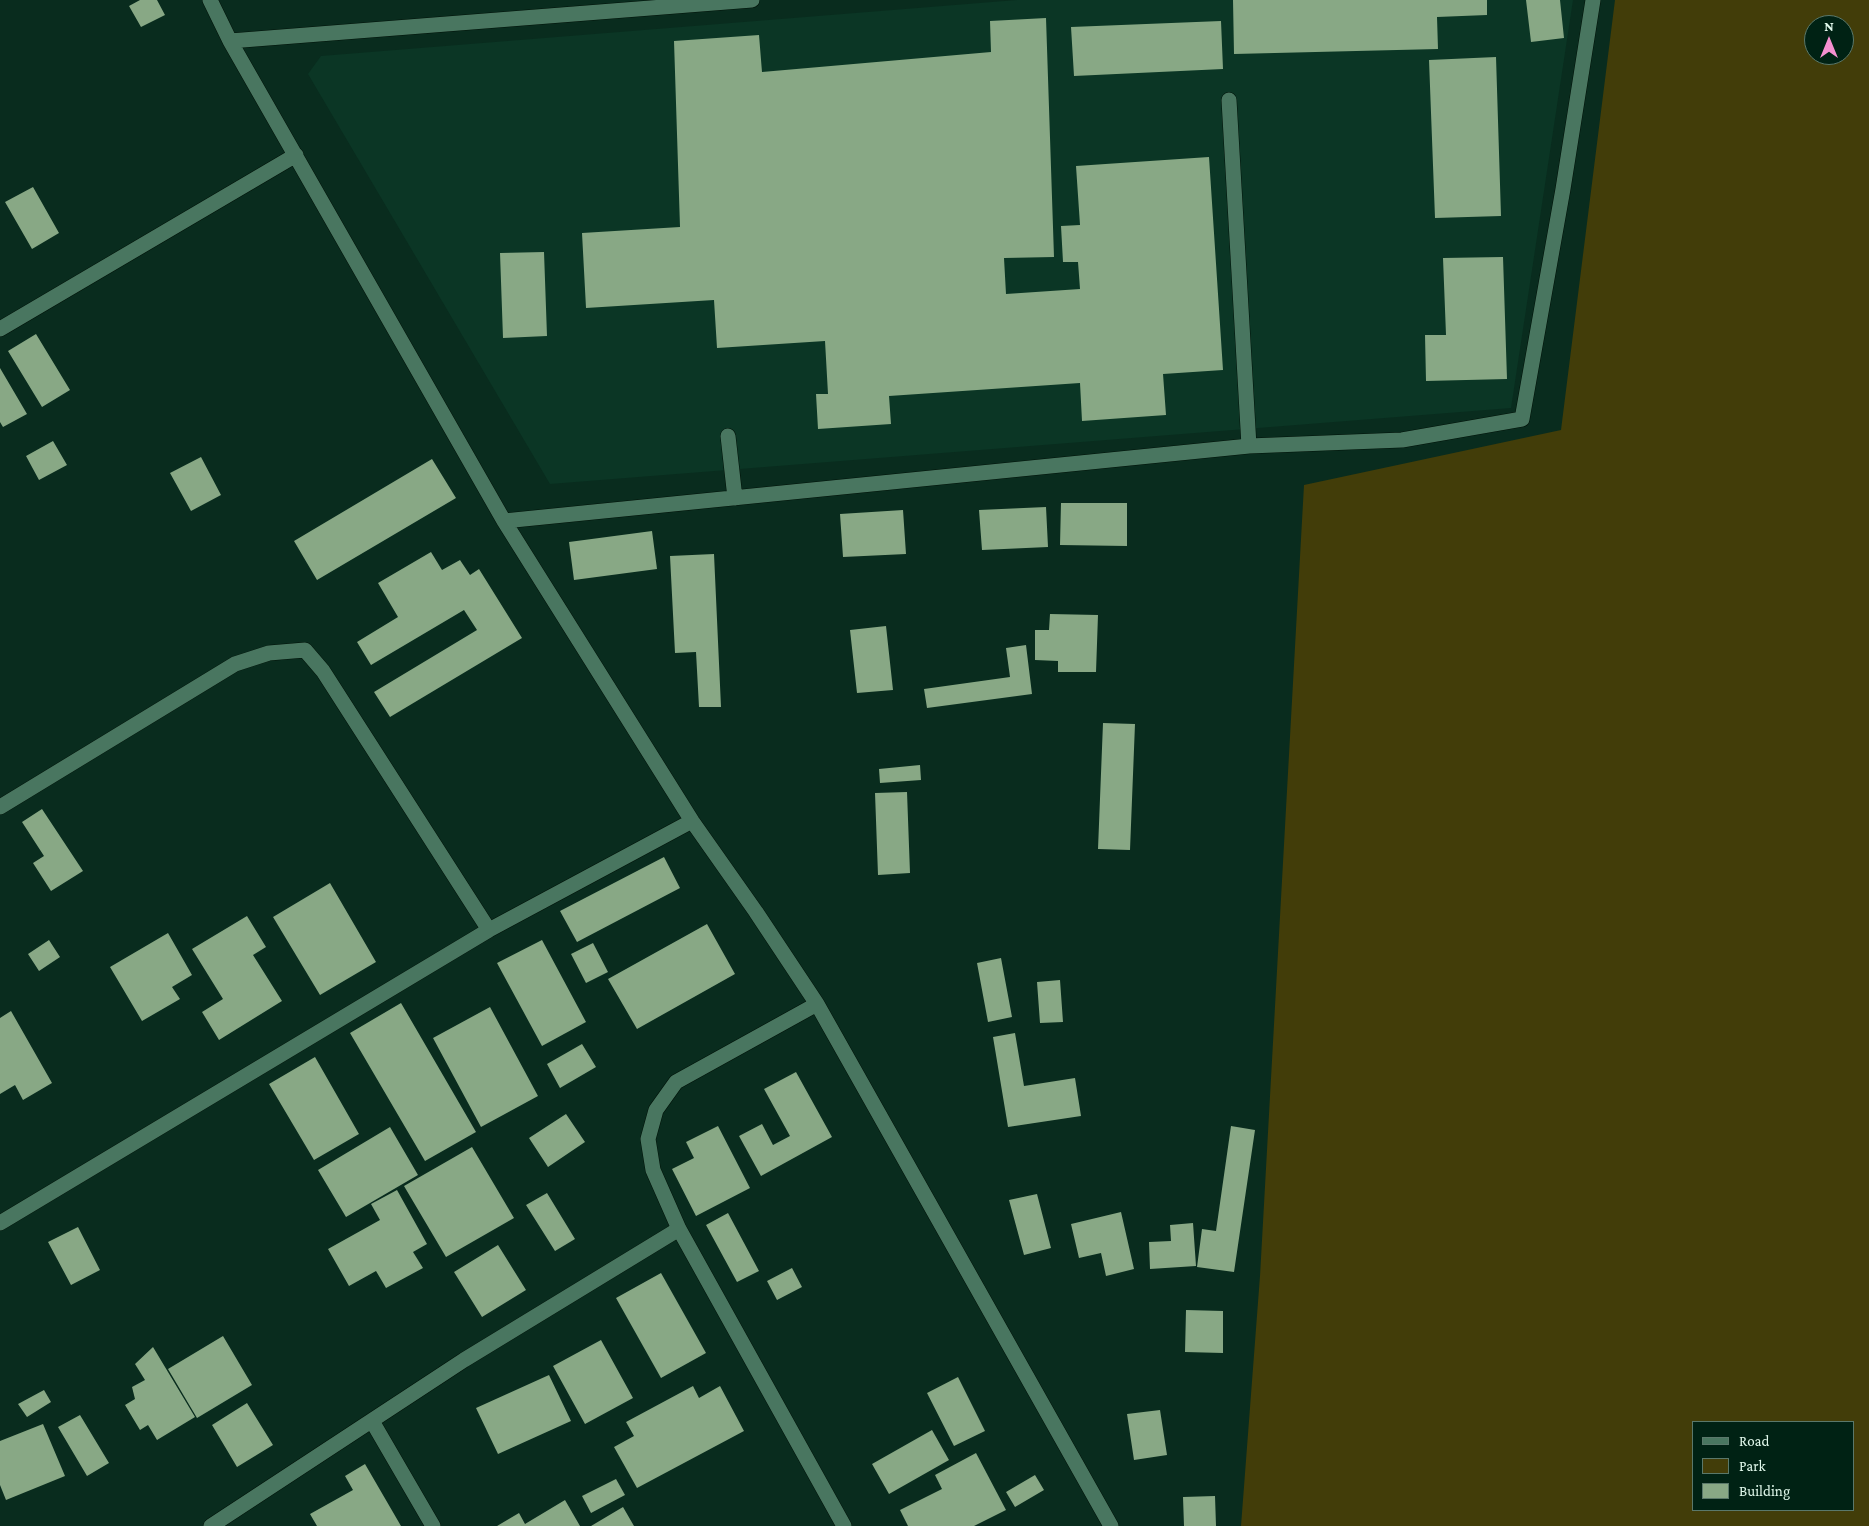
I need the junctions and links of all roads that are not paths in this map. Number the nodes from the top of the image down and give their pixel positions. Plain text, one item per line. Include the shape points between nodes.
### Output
1 (210, 0) edge
2 (752, 0) edge
3 (1594, 0) edge
4 (230, 41) junction
5 (1229, 100) dead end
6 (296, 155) junction
7 (0, 329) edge
8 (728, 436) dead end
9 (1249, 446) junction
10 (734, 498) junction
11 (504, 520) junction
12 (2, 803) edge
13 (692, 820) junction
14 (489, 930) junction
15 (817, 1004) junction
16 (0, 1223) edge
17 (679, 1229) junction
18 (372, 1420) junction
19 (210, 1526) edge
20 (433, 1526) edge
21 (844, 1526) edge
22 (1111, 1526) edge

1 - 4 street
2 - 4 street
3 - 9 street via 1522,419 1402,440
4 - 6 street
5 - 9 street
6 - 7 street
6 - 11 street
8 - 10 street
9 - 10 street
10 - 11 street
11 - 13 street
12 - 14 street via 235,664 269,653 305,650 323,671
13 - 14 street
13 - 15 street
14 - 16 street
15 - 17 street via 676,1082 656,1110 648,1139 653,1170
15 - 22 street
17 - 18 street
17 - 21 street
18 - 19 street
18 - 20 street

